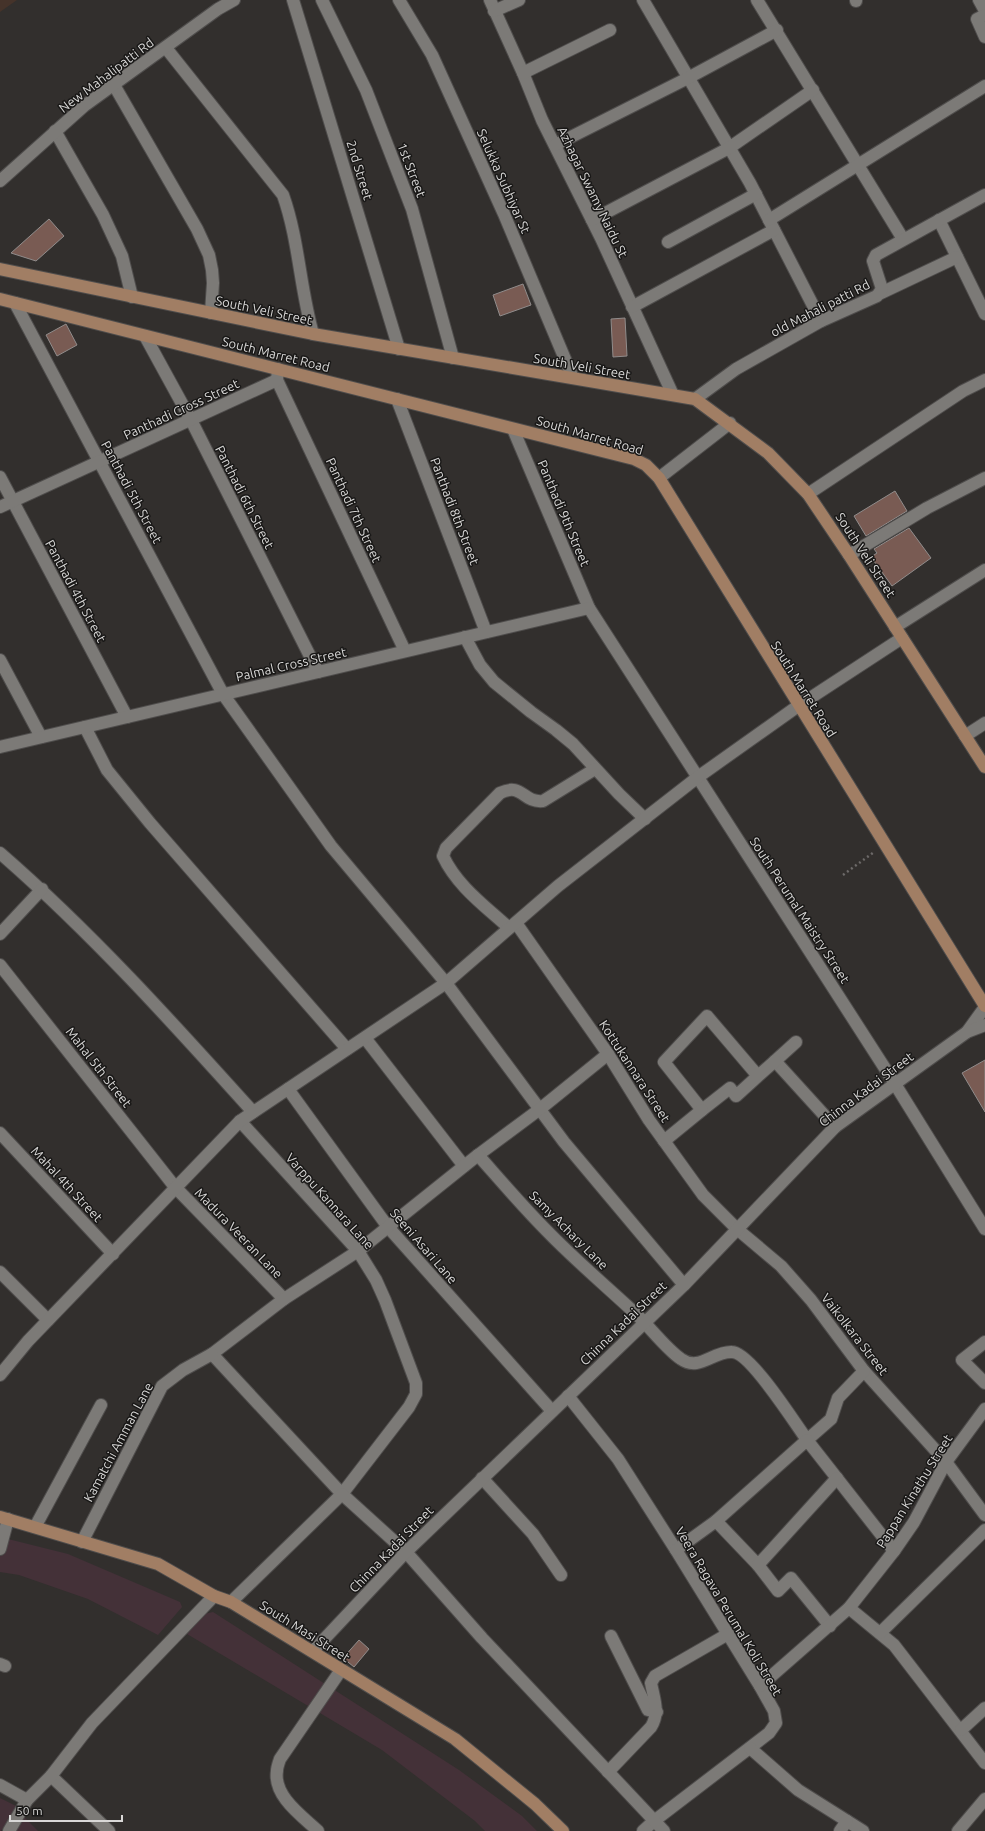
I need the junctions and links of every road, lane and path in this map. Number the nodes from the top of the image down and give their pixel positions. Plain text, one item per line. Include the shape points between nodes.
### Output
1 (234, 0) edge
2 (293, 0) edge
3 (322, 0) edge
4 (399, 0) edge
5 (519, 0) edge
6 (643, 0) edge
7 (757, 0) edge
8 (979, 0) edge
9 (215, 4) edge
10 (492, 6) edge
11 (985, 10) edge
12 (985, 15) edge
13 (610, 30) dead end
14 (777, 30) junction
15 (985, 37) edge
16 (166, 48) junction
17 (523, 73) junction
18 (688, 78) junction
19 (114, 85) junction
20 (985, 86) edge
21 (813, 90) junction
22 (55, 131) junction
23 (555, 145) junction
24 (730, 148) junction
25 (858, 164) junction
26 (0, 181) edge
27 (756, 194) junction
28 (985, 195) edge
29 (592, 220) junction
30 (939, 220) junction
31 (772, 225) junction
32 (903, 239) junction
33 (668, 242) dead end
34 (957, 256) junction
35 (0, 269) edge
36 (880, 293) junction
37 (132, 297) junction
38 (0, 299) edge
39 (15, 303) junction
40 (632, 307) junction
41 (211, 313) junction
42 (985, 314) edge
43 (821, 321) junction
44 (313, 334) junction
45 (145, 336) junction
46 (399, 349) junction
47 (453, 358) junction
48 (278, 375) junction
49 (573, 378) junction
50 (985, 380) edge
51 (672, 395) junction
52 (397, 399) junction
53 (695, 399) junction
54 (191, 420) junction
55 (730, 423) junction
56 (513, 429) junction
57 (100, 461) junction
58 (0, 477) edge
59 (659, 478) junction
60 (985, 478) edge
61 (808, 494) junction
62 (13, 502) junction
63 (0, 507) edge
64 (849, 555) junction
65 (985, 570) edge
66 (589, 608) junction
67 (896, 627) junction
68 (486, 632) junction
69 (465, 637) junction
70 (902, 638) junction
71 (405, 651) junction
72 (0, 660) edge
73 (318, 672) junction
74 (223, 694) junction
75 (798, 706) junction
76 (127, 717) junction
77 (985, 723) edge
78 (85, 727) junction
79 (966, 736) junction
80 (40, 737) junction
81 (0, 747) edge
82 (985, 767) edge
83 (595, 769) junction
84 (698, 777) junction
85 (645, 819) junction
86 (884, 844) junction
87 (0, 853) edge
88 (843, 875) dead end
89 (42, 889) junction
90 (513, 926) junction
91 (0, 934) edge
92 (0, 965) edge
93 (446, 983) junction
94 (985, 1007) edge
95 (985, 1024) edge
96 (967, 1032) junction
97 (365, 1038) junction
98 (796, 1042) dead end
99 (346, 1049) junction
100 (608, 1054) junction
101 (775, 1061) junction
102 (758, 1076) junction
103 (895, 1084) junction
104 (288, 1089) junction
105 (540, 1109) junction
106 (702, 1110) junction
107 (253, 1112) junction
108 (240, 1121) junction
109 (835, 1127) junction
110 (0, 1133) edge
111 (664, 1141) junction
112 (478, 1155) junction
113 (464, 1166) junction
114 (175, 1187) junction
115 (388, 1226) junction
116 (737, 1229) junction
117 (985, 1229) edge
118 (358, 1251) junction
119 (113, 1254) junction
120 (0, 1272) edge
121 (684, 1285) junction
122 (284, 1299) junction
123 (48, 1320) junction
124 (644, 1322) junction
125 (985, 1342) edge
126 (212, 1354) junction
127 (864, 1371) junction
128 (0, 1375) edge
129 (985, 1383) edge
130 (568, 1396) junction
131 (101, 1406) dead end
132 (985, 1409) edge
133 (552, 1411) junction
134 (807, 1440) junction
135 (946, 1462) junction
136 (482, 1478) junction
137 (837, 1478) junction
138 (342, 1494) junction
139 (985, 1515) edge
140 (4, 1518) edge
141 (716, 1521) junction
142 (35, 1527) junction
143 (985, 1530) edge
144 (82, 1542) junction
145 (0, 1549) edge
146 (676, 1550) junction
147 (894, 1551) junction
148 (406, 1552) junction
149 (758, 1564) junction
150 (561, 1575) dead end
151 (214, 1596) junction
152 (231, 1602) junction
153 (849, 1608) junction
154 (830, 1626) junction
155 (880, 1633) junction
156 (728, 1634) junction
157 (611, 1636) dead end
158 (313, 1651) junction
159 (341, 1670) junction
160 (760, 1686) junction
161 (985, 1708) edge
162 (656, 1712) junction
163 (961, 1730) junction
164 (750, 1748) junction
165 (985, 1763) edge
166 (608, 1772) junction
167 (51, 1776) junction
168 (0, 1785) edge
169 (985, 1799) edge
170 (27, 1800) junction
171 (654, 1821) junction
172 (843, 1826) edge
173 (9, 1831) edge
174 (109, 1831) edge
175 (318, 1831) edge
176 (563, 1831) edge
177 (643, 1831) edge
178 (664, 1831) edge
179 (863, 1831) edge
180 (958, 1831) edge

1 - 9 street, New Mahalipatti Rd
2 - 46 street, 2nd Street
3 - 47 street, 1st Street via 366,90 412,209
4 - 49 street, Selukka Subhiyar St via 432,55 504,214
5 - 10 street
6 - 18 street
7 - 14 street
8 - 11 street
9 - 16 street, New Mahalipatti Rd
10 - 17 street, Azhagar Swamy Naidu St
12 - 15 street via 977,19
13 - 17 street
14 - 18 street
14 - 21 street
16 - 19 street, New Mahalipatti Rd
16 - 44 street via 283,195 290,214 307,315
17 - 23 street, Azhagar Swamy Naidu St
18 - 23 street
18 - 24 street
19 - 22 street, New Mahalipatti Rd
19 - 41 street via 209,255 212,270
20 - 25 street
21 - 24 street
21 - 25 street
22 - 26 street, New Mahalipatti Rd
22 - 37 street via 103,215 122,256
23 - 29 street, Azhagar Swamy Naidu St
24 - 27 street
24 - 29 street
25 - 31 street
25 - 32 street
27 - 31 street
27 - 33 street
28 - 30 street, old Mahali patti Rd
29 - 40 street, Azhagar Swamy Naidu St
30 - 32 street, old Mahali patti Rd
30 - 34 street
31 - 40 street
31 - 43 street
32 - 36 street, old Mahali patti Rd via 873,258 882,289
34 - 36 street
34 - 42 street
35 - 37 main road, South Veli Street
36 - 43 street, old Mahali patti Rd via 873,299
37 - 41 main road, South Veli Street
38 - 39 main road, South Marret Road
39 - 45 main road, South Marret Road
39 - 57 street, Panthadi 5th Street
40 - 51 street, Azhagar Swamy Naidu St
41 - 44 main road, South Veli Street
43 - 53 street, old Mahali patti Rd via 736,369
44 - 46 main road, South Veli Street
45 - 48 main road, South Marret Road
45 - 54 street, Panthadi 6th Street
46 - 47 main road, South Veli Street
47 - 49 main road, South Veli Street
48 - 52 main road, South Marret Road
48 - 54 street, Panthadi Cross Street
48 - 71 street, Panthadi 7th Street
49 - 51 main road, South Veli Street
50 - 61 street via 963,391
51 - 53 main road, South Veli Street
52 - 56 main road, South Marret Road
52 - 68 street, Panthadi 8th Street
53 - 55 main road, South Veli Street
54 - 57 street, Panthadi Cross Street
54 - 73 street, Panthadi 6th Street
55 - 59 street
55 - 61 main road, South Veli Street via 768,452
56 - 59 main road, South Marret Road via 634,459 646,465
56 - 66 street, Panthadi 9th Street
57 - 62 street, Panthadi Cross Street
57 - 74 street, Panthadi 5th Street
58 - 62 street, Panthadi 4th Street
59 - 75 main road, South Marret Road
60 - 64 street via 927,508
61 - 64 main road, South Veli Street
62 - 63 street, Panthadi Cross Street
62 - 76 street, Panthadi 4th Street
64 - 67 main road, South Veli Street
65 - 67 street
66 - 68 street, Palmal Cross Street
66 - 84 street, South Perumal Maistry Street
67 - 70 main road, South Veli Street
68 - 69 street, Palmal Cross Street
69 - 71 street, Palmal Cross Street
69 - 83 street via 480,665 494,682 573,744
70 - 75 street
70 - 79 main road, South Veli Street
71 - 73 street, Palmal Cross Street
72 - 80 street
73 - 74 street, Palmal Cross Street
74 - 76 street, Palmal Cross Street
74 - 93 street, Panthadi 5th Street via 331,846
75 - 84 street
75 - 86 main road, South Marret Road
76 - 78 street, Palmal Cross Street
77 - 79 street
78 - 80 street, Palmal Cross Street
78 - 99 street via 107,770
79 - 82 main road, South Veli Street
80 - 81 street, Palmal Cross Street
83 - 85 street
83 - 90 street, Kottukannara Street via 542,801 535,802 515,789 500,793 446,848 443,856 451,873
84 - 85 street
84 - 103 street, South Perumal Maistry Street
85 - 90 street via 558,886
86 - 88 path
86 - 94 main road, South Marret Road
87 - 89 street
89 - 91 street
89 - 107 street via 143,991
90 - 93 street
90 - 100 street, Kottukannara Street
92 - 114 street, Mahal 5th Street
93 - 97 street
93 - 105 street, Panthadi 5th Street
94 - 96 street, Chinna Kadai Street
95 - 96 street, Chinna Kadai Street
96 - 103 street, Chinna Kadai Street
97 - 99 street
97 - 113 street
98 - 101 street
99 - 104 street
100 - 105 street, Kamatchi Amman Lane
100 - 111 street, Kottukannara Street
101 - 102 street
101 - 109 street
102 - 106 street via 736,1096 730,1088
102 - 106 street via 707,1016 664,1062
103 - 109 street, Chinna Kadai Street
103 - 117 street, South Perumal Maistry Street
104 - 107 street
104 - 115 street, Seeni Asari Lane
105 - 112 street, Kamatchi Amman Lane
105 - 121 street, Panthadi 5th Street via 564,1142
106 - 111 street
107 - 108 street
108 - 114 street
108 - 118 street, Varppu Kannara Lane
109 - 116 street, Chinna Kadai Street
110 - 119 street, Mahal 4th Street
111 - 116 street, Kottukannara Street via 703,1195
112 - 113 street, Kamatchi Amman Lane
112 - 124 street, Samy Achary Lane via 547,1232
113 - 115 street, Kamatchi Amman Lane
114 - 119 street
114 - 122 street, Madura Veeran Lane
115 - 118 street, Kamatchi Amman Lane
115 - 133 street, Seeni Asari Lane
116 - 121 street, Chinna Kadai Street
116 - 127 street, Vaikolkara Street via 781,1266 811,1300
118 - 122 street, Kamatchi Amman Lane
118 - 138 street, Varppu Kannara Lane via 385,1300 416,1383 416,1394 409,1407
119 - 123 street
120 - 123 street
121 - 124 street, Chinna Kadai Street
122 - 126 street, Kamatchi Amman Lane
123 - 128 street
124 - 130 street, Chinna Kadai Street
124 - 134 street, Samy Achary Lane via 685,1361 700,1363 723,1352 733,1352 744,1357 758,1371
125 - 129 street via 962,1360
126 - 138 street
126 - 144 street, Kamatchi Amman Lane via 183,1370 162,1386
127 - 134 street via 838,1398 830,1419
127 - 135 street, Vaikolkara Street
130 - 133 street, Chinna Kadai Street
130 - 146 street, Veera Ragava Perumal Koli Street via 618,1459
131 - 142 street
132 - 135 street, Pappan Kinathu Street
133 - 136 street, Chinna Kadai Street
134 - 137 street, Samy Achary Lane
134 - 141 street
135 - 139 street, Vaikolkara Street
135 - 147 street, Pappan Kinathu Street via 914,1522
136 - 148 street, Chinna Kadai Street
136 - 150 street via 533,1534
137 - 147 street, Samy Achary Lane
137 - 149 street
138 - 148 street
138 - 152 street, Varppu Kannara Lane
140 - 142 main road, South Masi Street
140 - 145 street
141 - 146 street
141 - 149 street
142 - 144 main road, South Masi Street
143 - 155 street
144 - 151 main road, South Masi Street via 158,1564
146 - 156 street, Veera Ragava Perumal Koli Street
147 - 153 street, Pappan Kinathu Street
148 - 158 street, Chinna Kadai Street
148 - 166 street via 482,1638
149 - 154 street via 778,1590 792,1578
151 - 152 main road, South Masi Street
151 - 167 street via 92,1723
152 - 158 main road, South Masi Street
153 - 154 street, Pappan Kinathu Street
153 - 155 street
154 - 160 street, Pappan Kinathu Street
155 - 163 street via 894,1645
156 - 160 street, Veera Ragava Perumal Koli Street
156 - 162 street via 655,1676 651,1683
157 - 162 street via 648,1710
158 - 159 main road, South Masi Street
159 - 175 street via 280,1759 277,1771 279,1789
159 - 176 main road, South Masi Street via 455,1738 535,1804
160 - 164 street, Veera Ragava Perumal Koli Street via 774,1711 776,1723 769,1733
161 - 163 street
162 - 166 street via 656,1719 651,1727
163 - 165 street
164 - 171 street, Veera Ragava Perumal Koli Street
164 - 172 street
166 - 171 street
167 - 170 street
167 - 174 street
168 - 170 street
169 - 180 street
170 - 173 street
171 - 177 street, Veera Ragava Perumal Koli Street
171 - 178 street
172 - 179 street

